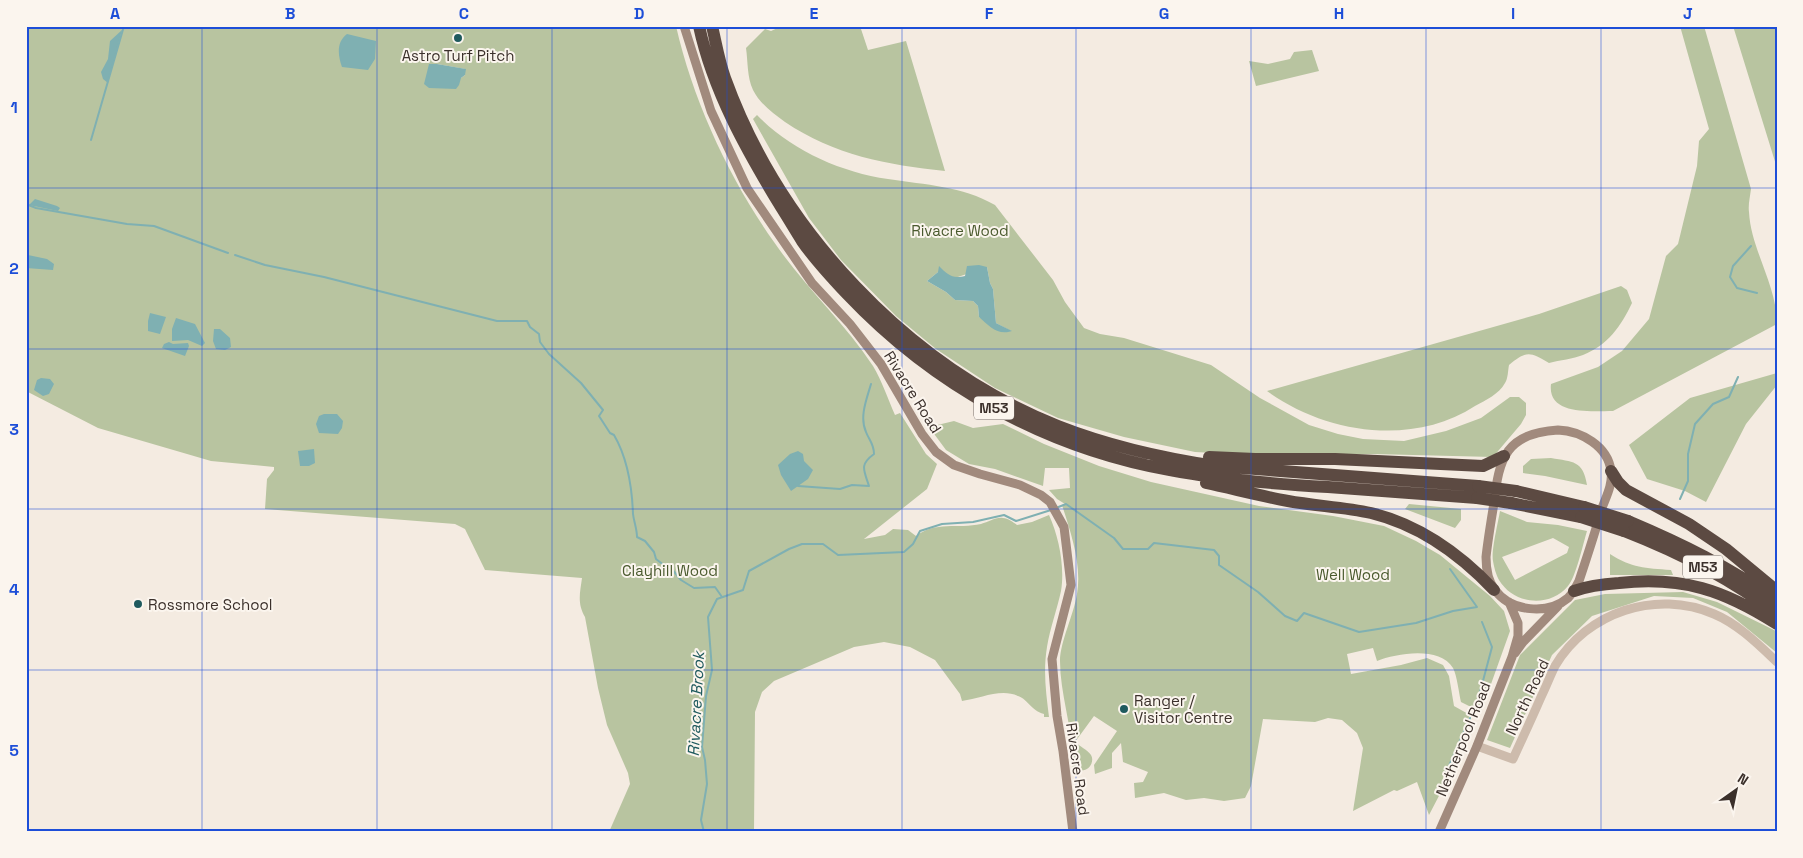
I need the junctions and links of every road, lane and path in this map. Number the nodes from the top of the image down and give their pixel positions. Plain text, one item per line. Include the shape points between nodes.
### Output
1 (684, 26) edge
2 (699, 26) edge
3 (712, 26) edge
4 (1504, 456) junction
5 (1133, 457) junction
6 (1611, 471) junction
7 (1626, 526) junction
8 (1494, 590) junction
9 (1574, 591) junction
10 (1777, 591) edge
11 (1777, 601) edge
12 (1509, 602) junction
13 (1561, 602) junction
14 (1777, 614) edge
15 (1777, 624) edge
16 (1512, 657) junction
17 (1777, 662) edge
18 (1477, 746) junction
19 (1073, 832) edge
20 (1439, 832) edge

1 - 19 main road, Rivacre Road via 710,111 747,188 812,283 881,364 922,434 936,452 954,465 1020,485 1050,502 1064,527 1071,585 1052,659
2 - 5 highway, M53 via 718,88 758,170 802,241 881,329 920,361 992,407 1066,441
3 - 5 highway, M53 via 724,77 747,130 811,236 840,270 902,330 942,362 983,388 1057,426
4 - 5 highway via 1482,466 1335,459
4 - 6 main road via 1519,440 1530,434 1564,430 1578,434 1598,447
4 - 8 main road via 1497,479 1486,557 1486,569
5 - 7 highway, M53, bridge via 1178,472 1259,482 1478,492 1514,497 1533,506 1583,512
5 - 8 highway via 1180,478 1387,517 1428,535 1450,550
6 - 9 main road via 1608,491
6 - 10 highway via 1626,490 1690,524
7 - 11 highway, M53 via 1680,543 1748,580
7 - 14 highway, M53 via 1714,572
8 - 12 main road
9 - 13 main road
9 - 15 highway via 1634,581 1690,584 1729,596
12 - 13 main road via 1534,609
12 - 16 main road, Netherpool Road via 1518,623
13 - 16 main road, Netherpool Road
16 - 18 main road, Netherpool Road
17 - 18 street, North Road via 1753,639 1713,613 1670,604 1644,604 1626,609 1583,634 1555,666 1513,759
18 - 20 main road, Netherpool Road

